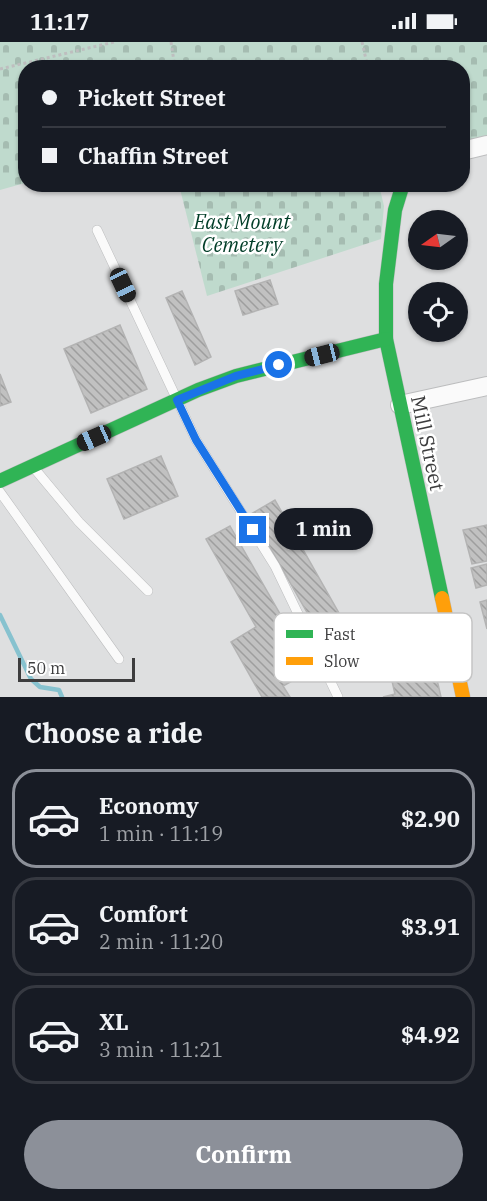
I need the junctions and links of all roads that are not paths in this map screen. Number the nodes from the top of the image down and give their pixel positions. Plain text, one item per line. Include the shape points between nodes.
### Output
1 (487, 145) edge
2 (470, 149) edge
3 (401, 192) edge
4 (97, 230) dead end
5 (386, 339) junction
6 (487, 386) edge
7 (177, 400) junction
8 (400, 405) junction
9 (32, 466) junction
10 (0, 481) edge
11 (0, 492) edge
12 (148, 591) dead end
13 (298, 613) edge
14 (445, 613) edge
15 (119, 659) dead end
16 (331, 682) edge
17 (460, 682) edge
18 (338, 697) edge
19 (463, 697) edge

1 - 2 street
3 - 5 street, Mill Street via 395,210 386,284
4 - 7 lane
5 - 7 street via 236,376
5 - 8 street, Mill Street
6 - 8 street
7 - 9 street
7 - 13 lane via 196,440 275,566
8 - 14 street, Mill Street
9 - 10 street
9 - 12 lane via 79,522
11 - 15 lane
16 - 18 lane
17 - 19 street, Mill Street

